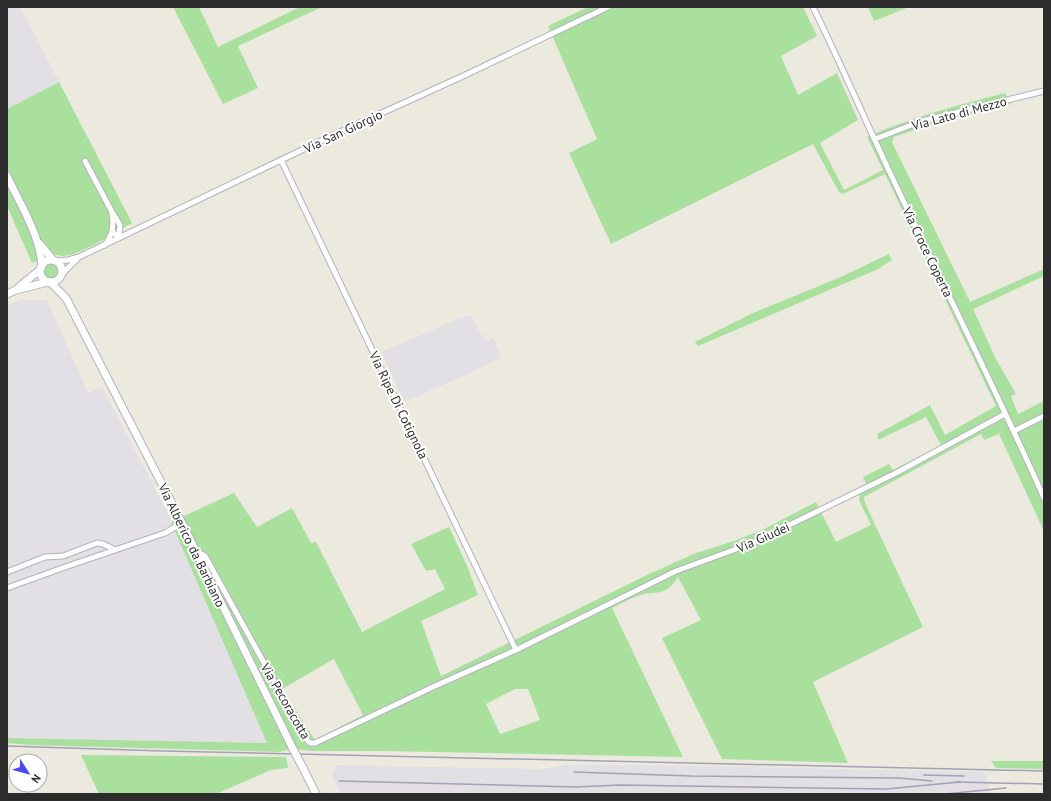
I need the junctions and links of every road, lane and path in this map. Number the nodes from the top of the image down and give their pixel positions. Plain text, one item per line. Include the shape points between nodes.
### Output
1 (608, 7) edge
2 (813, 7) edge
3 (1044, 91) edge
4 (875, 138) junction
5 (281, 160) junction
6 (85, 161) dead end
7 (7, 176) edge
8 (112, 212) junction
9 (120, 225) junction
10 (112, 231) junction
11 (134, 232) junction
12 (119, 238) junction
13 (37, 240) junction
14 (104, 246) junction
15 (79, 257) junction
16 (54, 261) junction
17 (41, 267) junction
18 (62, 275) junction
19 (49, 282) junction
20 (16, 290) junction
21 (7, 294) edge
22 (66, 298) junction
23 (1006, 414) junction
24 (1044, 416) edge
25 (1014, 431) junction
26 (1044, 498) edge
27 (182, 523) junction
28 (194, 549) junction
29 (115, 550) junction
30 (7, 572) edge
31 (7, 588) edge
32 (516, 650) junction
33 (316, 794) edge

1 - 5 street, Via San Giorgio
2 - 4 street, Via Croce Coperta
3 - 4 street, Via Lato di Mezzo via 922,121
4 - 23 street, Via Croce Coperta
5 - 11 street, Via San Giorgio
5 - 32 street, Via Ripe Di Cotignola
6 - 8 street
7 - 13 main road
8 - 9 street
8 - 10 street
9 - 11 street
9 - 12 street
10 - 12 street
10 - 14 street
11 - 12 street, Via San Giorgio
12 - 14 street, Via San Giorgio
13 - 16 main road
13 - 17 main road
14 - 15 street, Via San Giorgio
15 - 16 street, Via San Giorgio
15 - 18 street, Via San Giorgio
16 - 17 main road via 46,261
16 - 18 main road via 61,266
17 - 19 main road via 43,278
17 - 20 main road
18 - 19 main road via 57,281
18 - 22 main road, Via Alberico da Barbiano
19 - 20 main road
19 - 22 main road, Via Alberico da Barbiano
20 - 21 main road
22 - 27 main road, Via Alberico da Barbiano
23 - 25 street, Via Croce Coperta
23 - 32 street, Via Giudei via 896,473 775,532 750,544 676,571
24 - 25 street
25 - 26 street, Via Croce Coperta
27 - 28 main road, Via Alberico da Barbiano
27 - 29 street via 165,533
28 - 32 street, Via Pecoracotta via 205,556 310,743 318,742
28 - 33 main road, Via Alberico da Barbiano, bridge
29 - 30 street via 97,543 63,556 45,557
29 - 31 street

